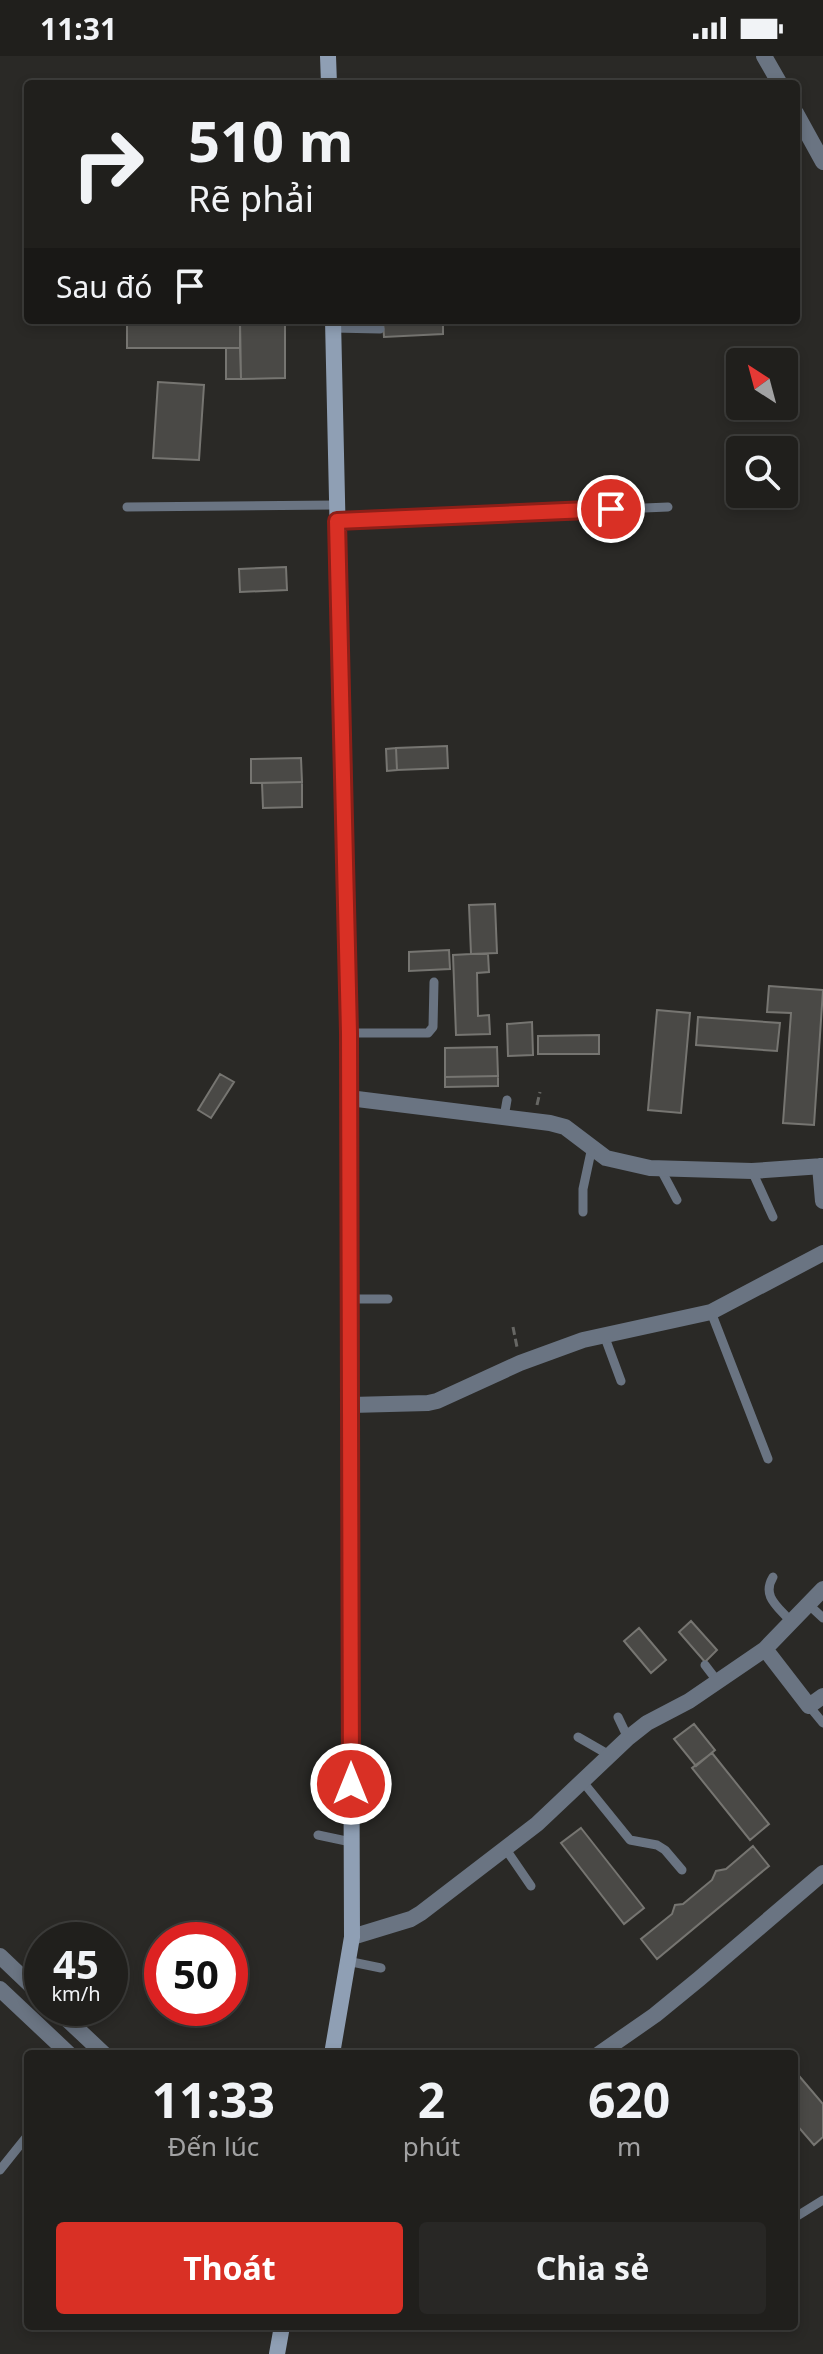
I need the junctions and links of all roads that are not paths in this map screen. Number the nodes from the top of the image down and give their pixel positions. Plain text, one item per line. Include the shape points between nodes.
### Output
1 (328, 56) edge
2 (764, 56) edge
3 (329, 80) edge
4 (778, 80) edge
5 (800, 120) edge
6 (823, 162) edge
7 (333, 324) edge
8 (380, 329) dead end
9 (127, 507) dead end
10 (668, 507) dead end
11 (337, 513) junction
12 (434, 982) dead end
13 (349, 1033) junction
14 (349, 1098) junction
15 (507, 1100) dead end
16 (504, 1117) junction
17 (592, 1147) junction
18 (822, 1166) edge
19 (660, 1168) junction
20 (752, 1171) junction
21 (677, 1200) dead end
22 (823, 1201) edge
23 (583, 1212) dead end
24 (773, 1217) dead end
25 (823, 1253) edge
26 (350, 1299) junction
27 (388, 1299) dead end
28 (711, 1312) junction
29 (604, 1335) junction
30 (621, 1381) dead end
31 (351, 1405) junction
32 (768, 1459) dead end
33 (773, 1577) dead end
34 (823, 1589) edge
35 (809, 1605) junction
36 (823, 1618) edge
37 (792, 1623) junction
38 (765, 1649) junction
39 (705, 1665) dead end
40 (718, 1682) junction
41 (823, 1696) edge
42 (809, 1706) junction
43 (618, 1717) dead end
44 (823, 1723) edge
45 (578, 1737) dead end
46 (628, 1738) junction
47 (611, 1756) junction
48 (583, 1782) junction
49 (318, 1835) dead end
50 (351, 1842) junction
51 (505, 1848) junction
52 (682, 1870) dead end
53 (823, 1873) edge
54 (531, 1886) dead end
55 (352, 1937) junction
56 (0, 1956) edge
57 (347, 1961) junction
58 (381, 1968) dead end
59 (22, 1977) joint
60 (3, 1992) edge
61 (74, 2026) edge
62 (65, 2050) edge
63 (100, 2050) edge
64 (333, 2050) edge
65 (605, 2050) edge
66 (24, 2140) edge
67 (0, 2170) edge
68 (823, 2200) edge
69 (798, 2216) edge
70 (281, 2330) edge
71 (277, 2354) edge

1 - 3 main road
2 - 4 street
5 - 6 street
7 - 8 lane
7 - 11 main road
9 - 11 lane
10 - 11 lane
11 - 13 main road
12 - 13 lane via 433,1027 428,1033
13 - 14 main road
14 - 16 street
14 - 26 main road
15 - 16 lane
16 - 17 street via 565,1127
17 - 19 street via 606,1158
17 - 23 lane
18 - 20 street
18 - 22 street
19 - 20 street
19 - 21 lane
20 - 24 lane
25 - 28 street
26 - 27 lane
26 - 31 main road
28 - 29 street
28 - 32 lane
29 - 30 lane
29 - 31 street via 520,1363 437,1401
31 - 50 main road
33 - 37 lane via 768,1594
34 - 35 street
35 - 36 lane
35 - 37 street
37 - 38 street
38 - 40 street
38 - 42 street
39 - 40 lane
40 - 46 street
41 - 42 street
42 - 44 lane
43 - 46 lane
45 - 47 lane
46 - 47 street
47 - 48 street
48 - 51 street
48 - 52 lane via 630,1840 661,1847
49 - 50 lane
50 - 55 main road
51 - 54 lane
51 - 55 street via 411,1919
53 - 65 street via 655,2015
55 - 57 main road
56 - 59 street
57 - 58 lane
57 - 64 main road
59 - 60 street
60 - 62 street
61 - 63 street
66 - 67 lane
68 - 69 lane
70 - 71 main road

